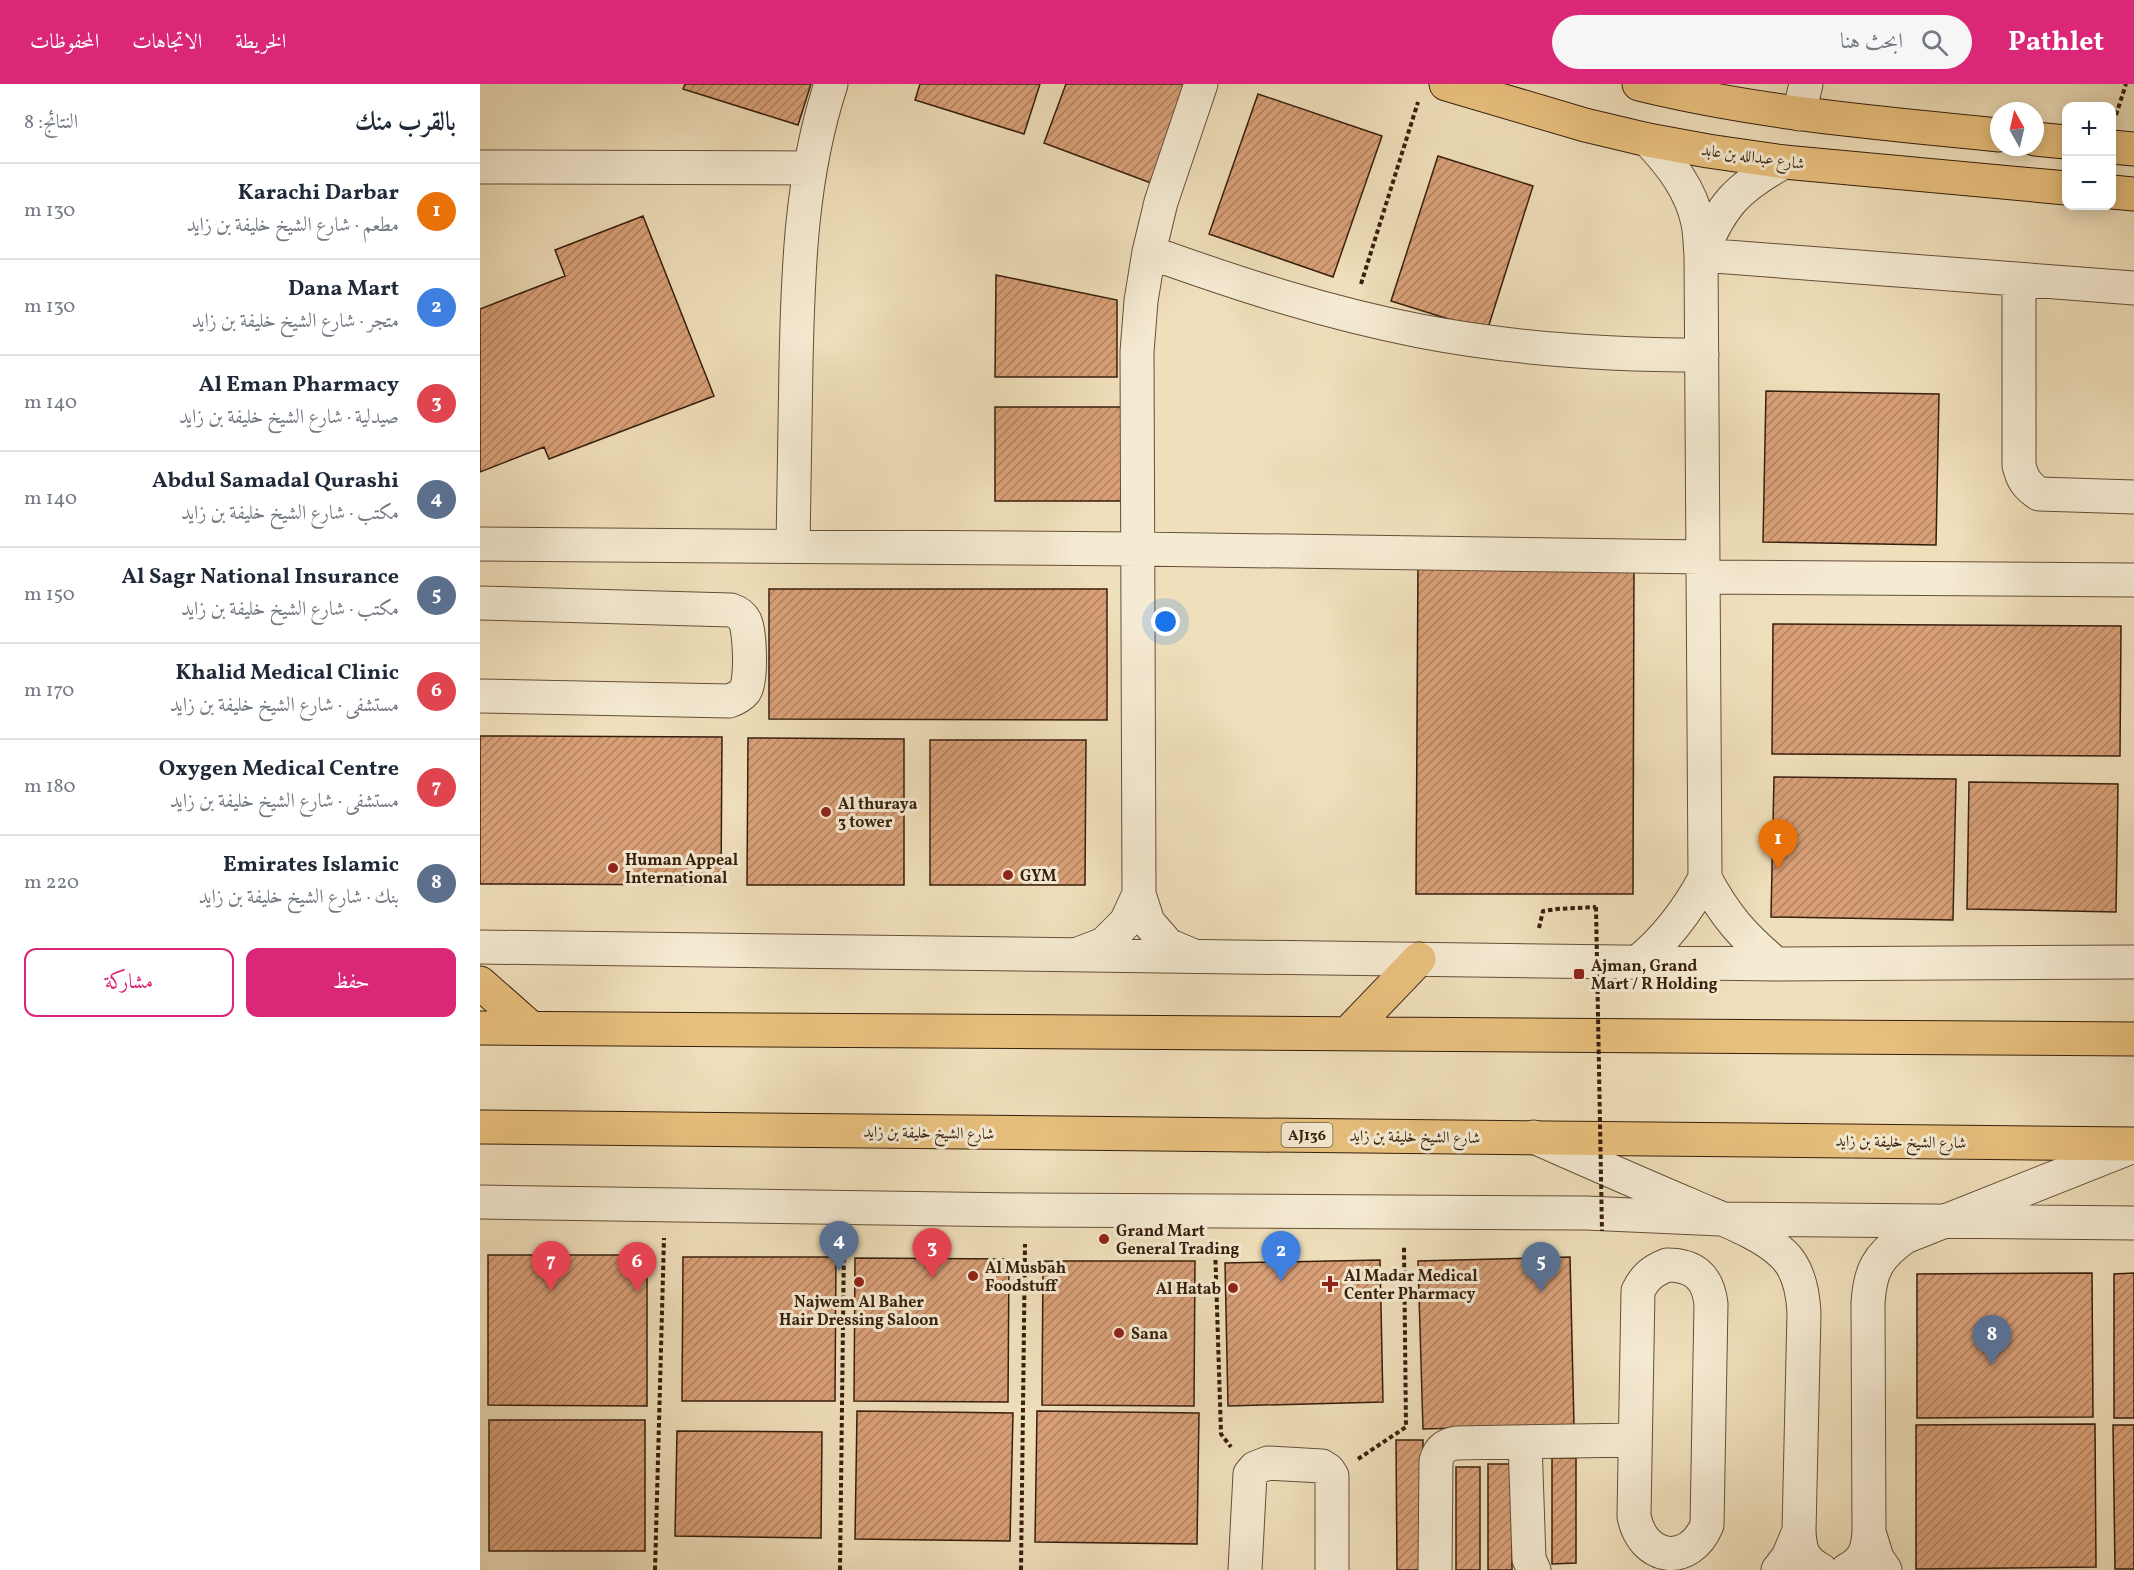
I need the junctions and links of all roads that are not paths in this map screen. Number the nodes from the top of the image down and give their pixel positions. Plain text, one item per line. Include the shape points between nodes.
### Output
1 (831, 84) edge
2 (1201, 84) edge
3 (1639, 84) edge
4 (1433, 90) edge
5 (1725, 94) edge
6 (1803, 99) edge
7 (1990, 133) edge
8 (2116, 134) edge
9 (1648, 140) junction
10 (2044, 140) edge
11 (2062, 142) edge
12 (2134, 149) edge
13 (1784, 162) junction
14 (480, 167) edge
15 (809, 168) junction
16 (2062, 188) edge
17 (2116, 192) edge
18 (2134, 194) edge
19 (1149, 252) junction
20 (1701, 255) junction
21 (2019, 280) junction
22 (2134, 288) edge
23 (1702, 355) junction
24 (2134, 496) edge
25 (480, 544) edge
26 (793, 546) junction
27 (1138, 549) junction
28 (1703, 567) junction
29 (2134, 580) edge
30 (480, 603) edge
31 (480, 696) edge
32 (1705, 878) junction
33 (1139, 894) junction
34 (480, 947) edge
35 (1077, 954) junction
36 (1194, 956) junction
37 (1419, 959) junction
38 (1638, 962) junction
39 (2134, 962) edge
40 (1776, 964) junction
41 (480, 983) edge
42 (480, 1028) edge
43 (531, 1028) junction
44 (1347, 1034) junction
45 (2134, 1039) edge
46 (480, 1127) edge
47 (1534, 1137) junction
48 (2134, 1145) edge
49 (480, 1202) edge
50 (1720, 1219) junction
51 (1946, 1220) junction
52 (2134, 1223) edge
53 (1635, 1440) junction
54 (1525, 1442) junction
55 (1799, 1531) junction
56 (1869, 1532) junction
57 (1245, 1570) edge
58 (1332, 1570) edge
59 (1435, 1570) edge
60 (1534, 1570) edge
61 (1778, 1570) edge
62 (1821, 1570) edge
63 (1847, 1570) edge
64 (1885, 1570) edge

1 - 15 street
2 - 19 street via 1161,202
3 - 5 main road
4 - 9 main road, شارع عبدالله بن عابد
5 - 6 main road
6 - 7 main road
8 - 12 main road
9 - 13 main road, شارع عبدالله بن عابد
9 - 20 street via 1671,164 1688,192 1698,223
10 - 11 main road
13 - 16 main road, شارع عبدالله بن عابد
13 - 20 street via 1755,178 1732,199 1713,225
14 - 15 street
15 - 26 street via 800,252
17 - 18 main road
19 - 23 street via 1283,298 1420,331 1525,346 1631,355
19 - 27 street via 1137,352
20 - 21 street
20 - 23 street
21 - 22 street
21 - 24 street via 2021,477 2039,494
23 - 28 street
25 - 26 street
26 - 27 street
27 - 28 street
27 - 33 street
28 - 29 street
28 - 32 street
30 - 31 street via 731,609 747,626 749,675 744,692 729,701
32 - 38 street via 1677,925
32 - 40 street via 1735,926
33 - 35 street via 1126,922 1104,944
33 - 36 street via 1149,922 1168,945
34 - 35 street
35 - 36 street
36 - 37 street
37 - 38 street
37 - 44 main road
38 - 40 street
39 - 40 street
41 - 43 main road
42 - 43 main road
43 - 44 main road
44 - 45 main road
46 - 47 main road, شارع الشيخ خليفة بن زايد / AJ136
47 - 48 main road, شارع الشيخ خليفة بن زايد / AJ136
47 - 50 street
48 - 51 street
49 - 50 street via 1026,1210 1586,1212
50 - 51 street
50 - 55 street via 1784,1255 1803,1292
51 - 52 street
51 - 56 street via 1888,1248 1876,1264 1870,1283
53 - 53 street via 1638,1291 1654,1270 1680,1265 1703,1279 1711,1304 1707,1525 1701,1538 1679,1553 1653,1549 1636,1529
53 - 54 street
54 - 59 street via 1456,1443 1438,1454
54 - 60 street via 1529,1559
55 - 61 street
55 - 62 street via 1800,1548 1809,1563
56 - 63 street via 1868,1550 1857,1565
56 - 64 street
57 - 58 street via 1250,1474 1254,1468 1268,1463 1322,1466 1332,1476

